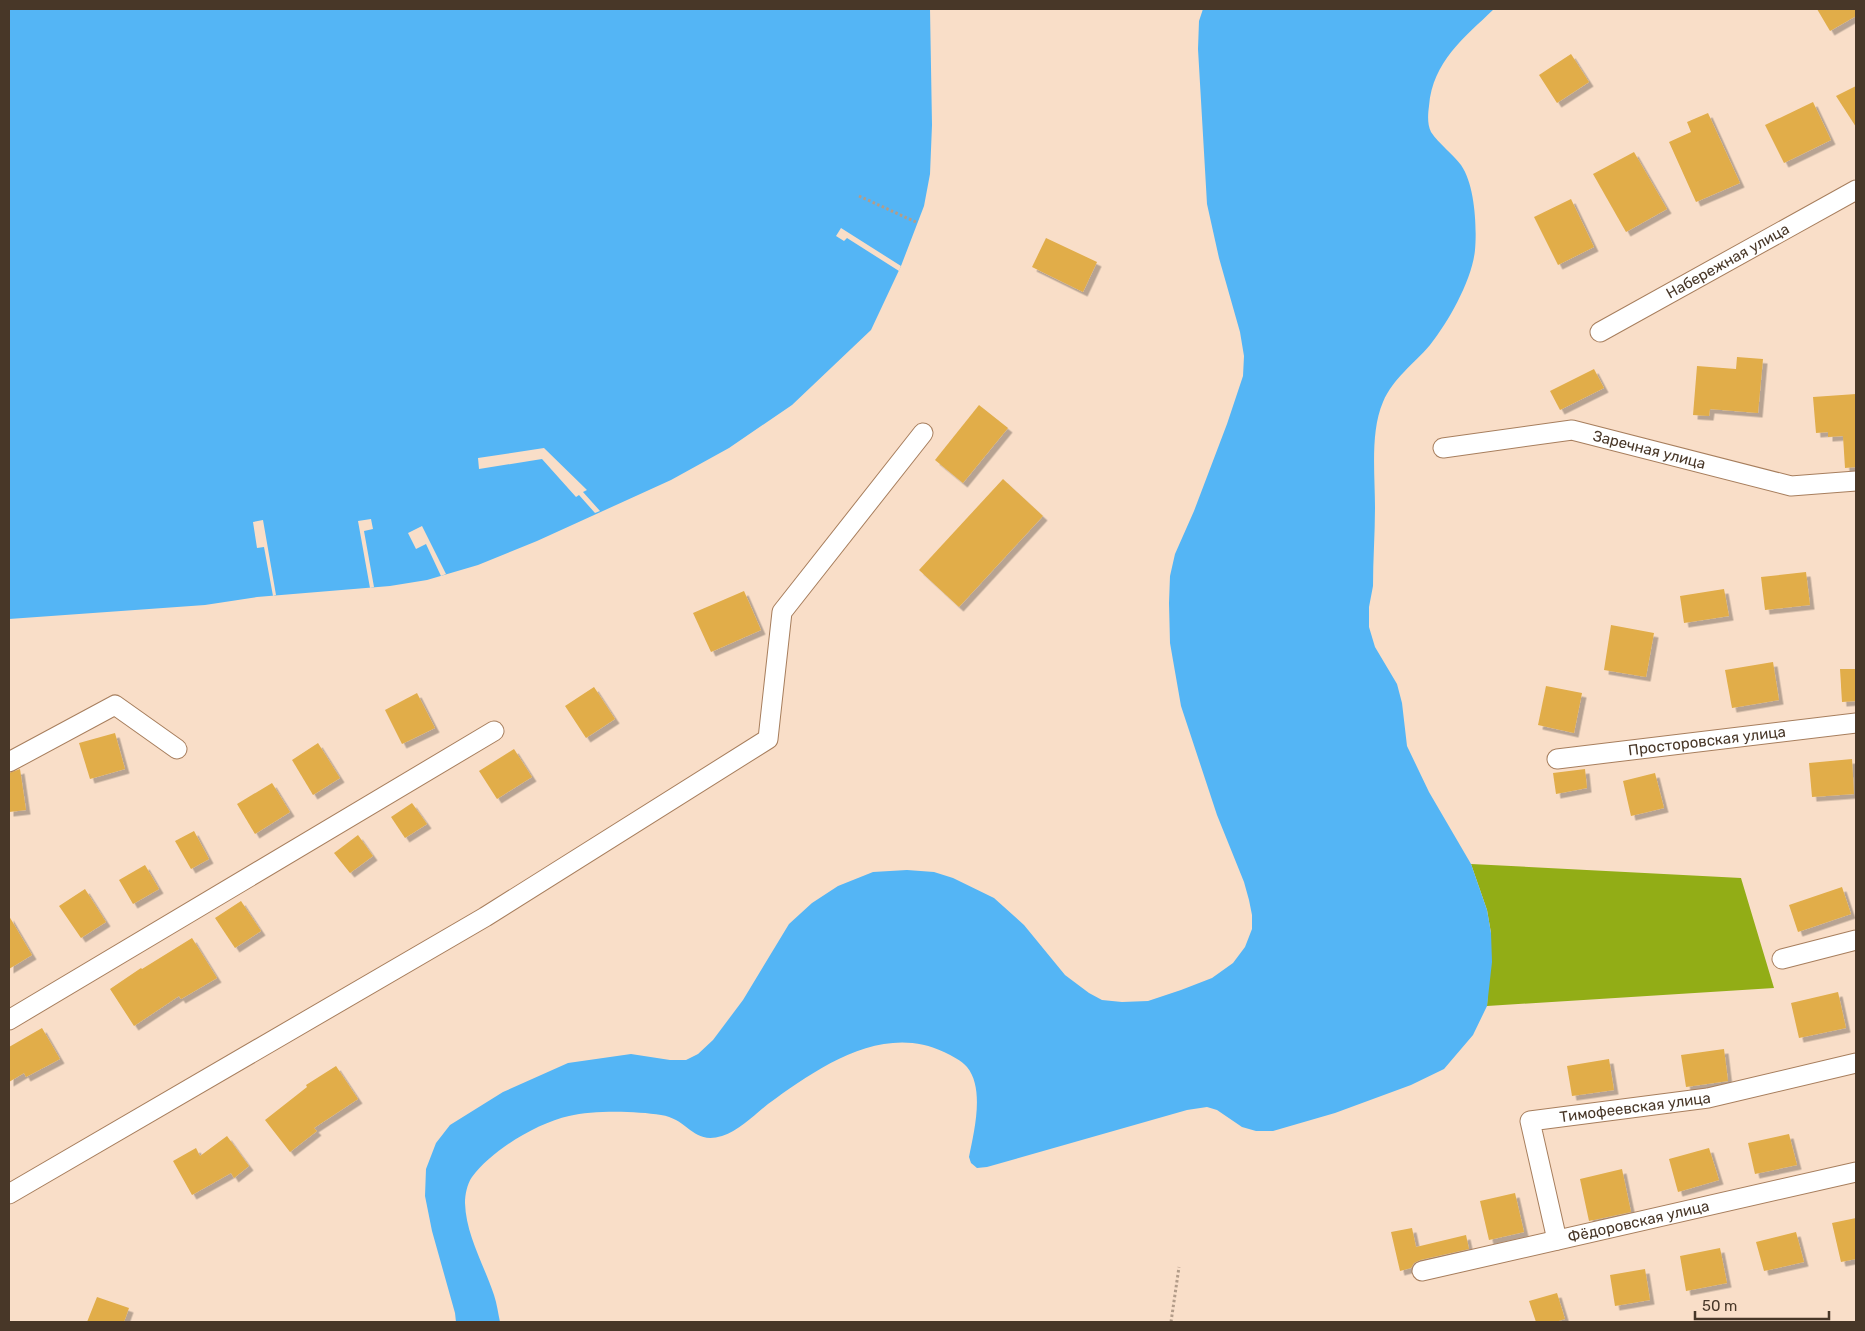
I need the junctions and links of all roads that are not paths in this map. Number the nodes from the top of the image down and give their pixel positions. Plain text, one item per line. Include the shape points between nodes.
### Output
1 (1856, 190) edge
2 (1600, 332) dead end
3 (923, 433) dead end
4 (1442, 448) dead end
5 (1856, 481) edge
6 (1856, 723) edge
7 (494, 731) dead end
8 (176, 749) dead end
9 (1557, 759) dead end
10 (9, 762) edge
11 (1856, 940) edge
12 (1782, 958) dead end
13 (9, 1020) edge
14 (1856, 1063) edge
15 (1856, 1172) edge
16 (9, 1194) edge
17 (1557, 1240) junction
18 (1422, 1271) dead end

1 - 2 street, Набережная улица
3 - 16 street via 782,612 768,739 486,917
4 - 5 street, Заречная улица via 1572,430 1791,486
6 - 9 street, Просторовская улица
7 - 13 street
8 - 10 street via 114,705
11 - 12 street
14 - 17 street, Тимофеевская улица via 1708,1098 1530,1121
15 - 17 street, Фёдоровская улица
17 - 18 street, Фёдоровская улица

